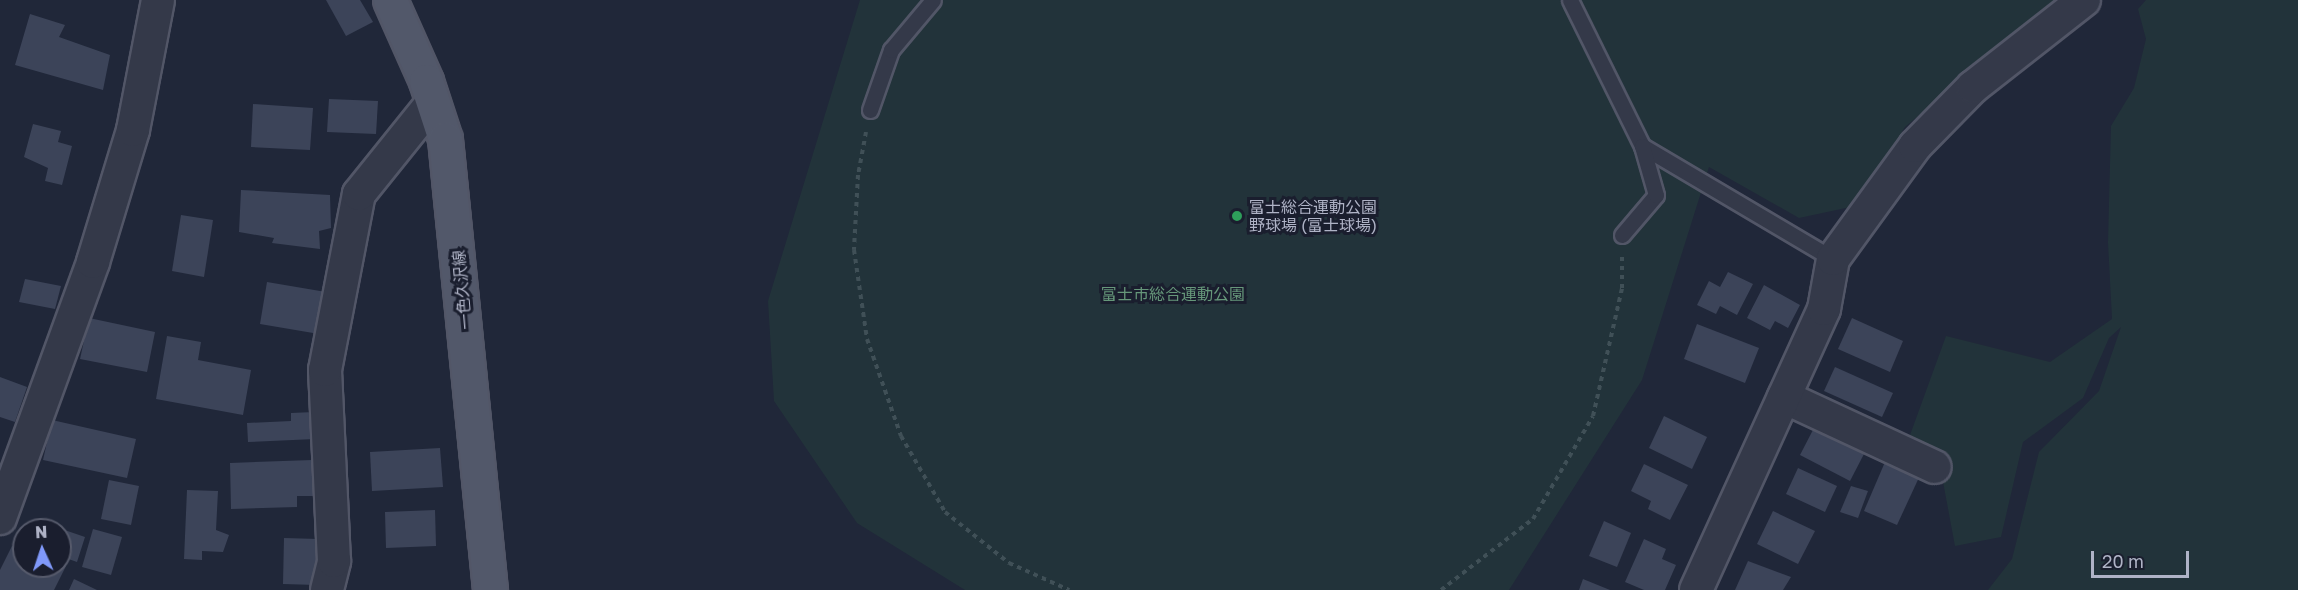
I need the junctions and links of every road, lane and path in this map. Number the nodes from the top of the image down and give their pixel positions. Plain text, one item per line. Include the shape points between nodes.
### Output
1 (158, 0) edge
2 (390, 0) edge
3 (933, 0) edge
4 (1570, 0) edge
5 (2084, 0) edge
6 (433, 102) junction
7 (870, 110) joint
8 (1642, 146) junction
9 (1622, 235) joint
10 (1833, 259) junction
11 (1784, 397) junction
12 (1935, 467) dead end
13 (0, 518) edge
14 (327, 590) edge
15 (490, 590) edge
16 (1069, 590) edge
17 (1441, 590) edge
18 (1696, 590) edge

1 - 13 street via 130,141 93,262
2 - 6 main road, 一色久沢線 via 402,20
3 - 7 lane via 891,50
4 - 8 lane
5 - 10 street via 1973,87 1915,146
6 - 14 street via 359,194 325,370 334,561
6 - 15 main road, 一色久沢線 via 445,139 454,208
7 - 16 path via 858,175 854,250 867,339 901,435 945,512 1009,563
8 - 9 lane via 1656,195
8 - 10 lane
9 - 17 path via 1622,288 1593,416 1533,519
10 - 11 street via 1824,309
11 - 12 street
11 - 18 street

